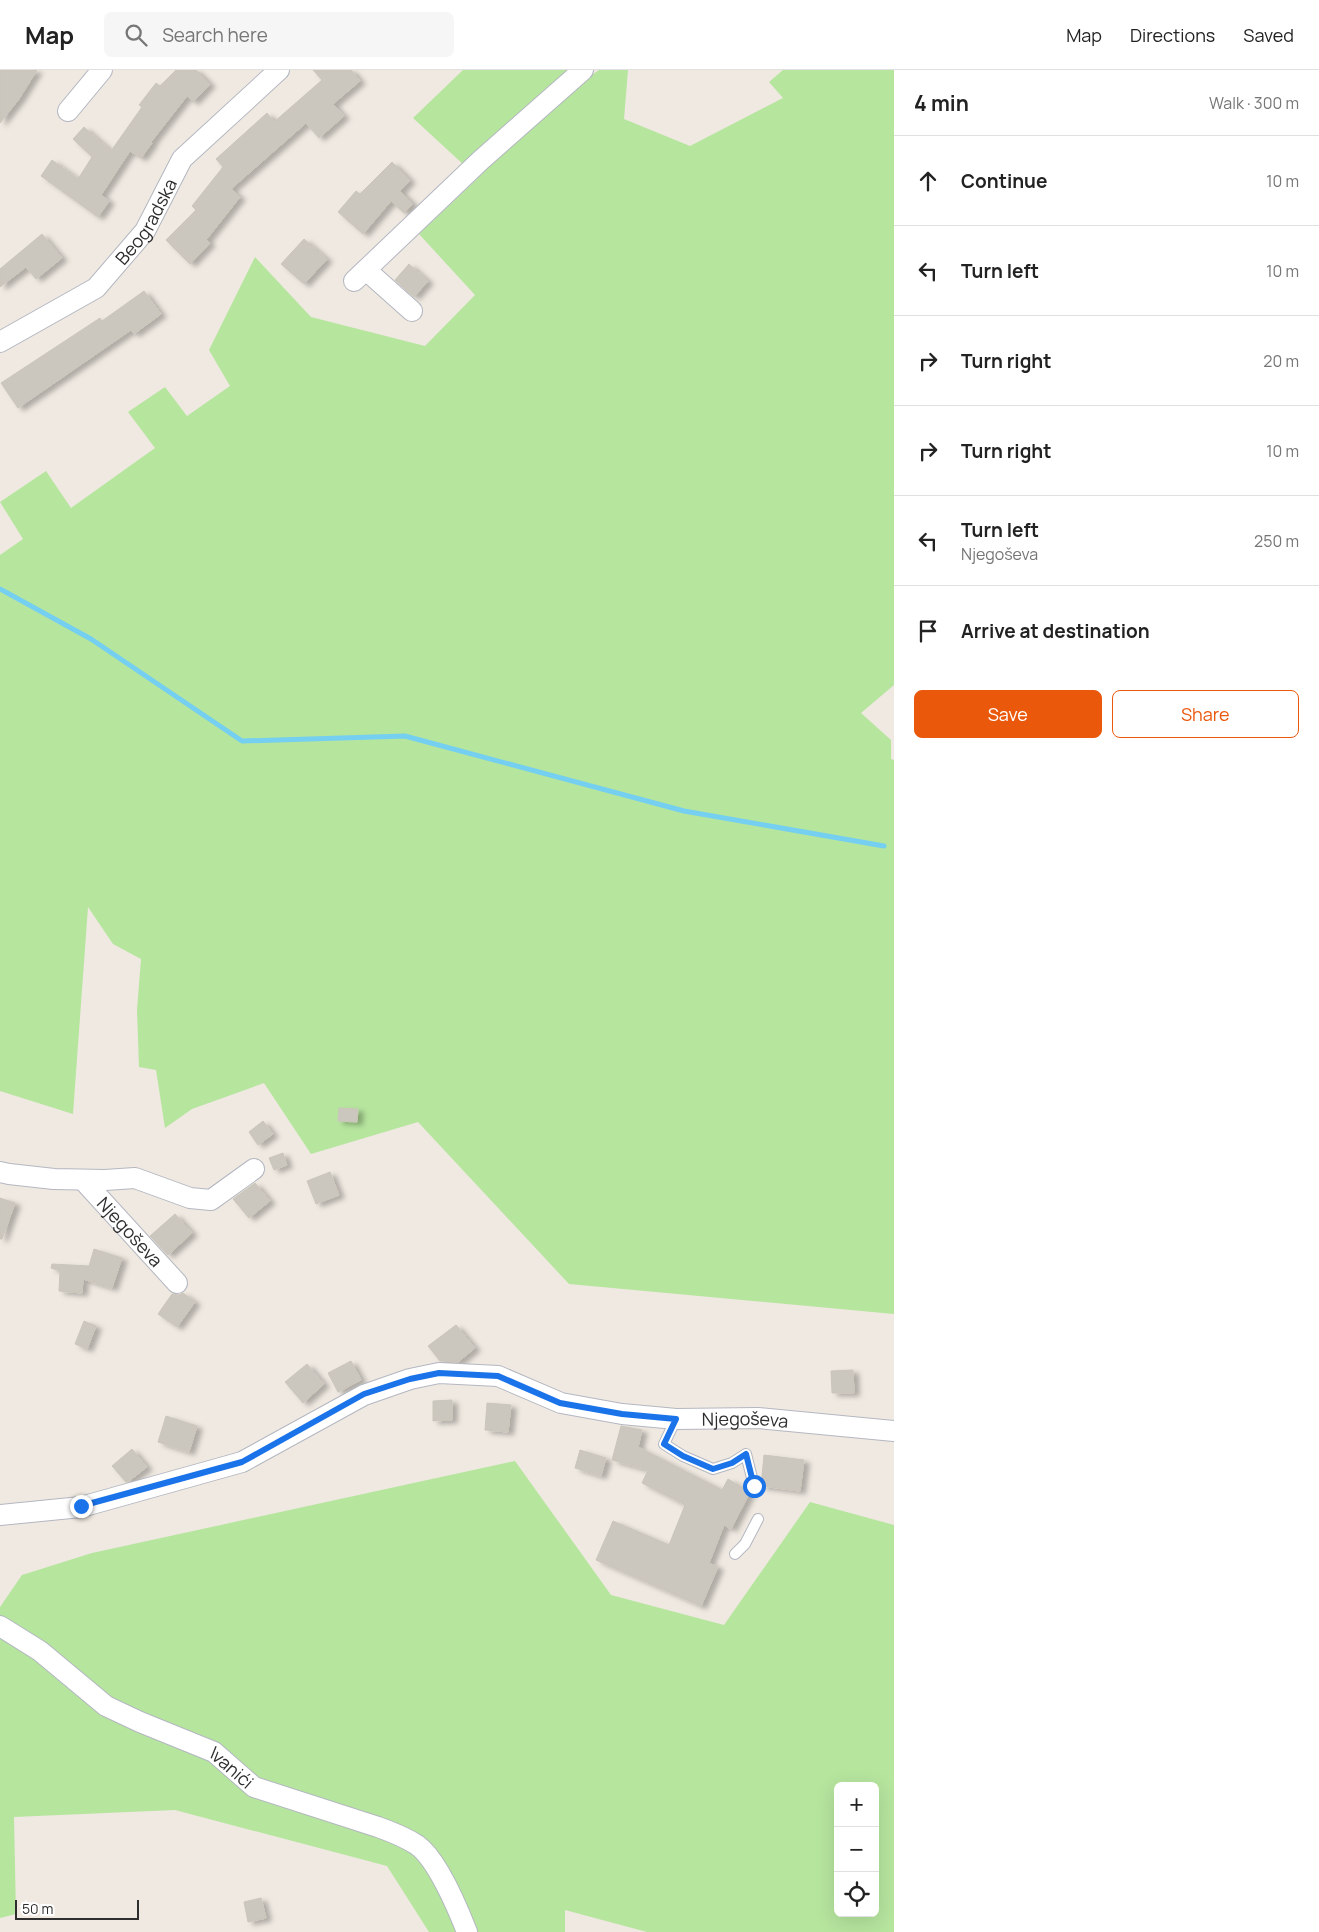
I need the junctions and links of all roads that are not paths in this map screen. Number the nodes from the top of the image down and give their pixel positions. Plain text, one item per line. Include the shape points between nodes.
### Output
1 (102, 70) edge
2 (583, 70) edge
3 (270, 72) edge
4 (68, 111) dead end
5 (412, 311) dead end
6 (0, 342) edge
7 (254, 1169) dead end
8 (0, 1172) edge
9 (83, 1180) junction
10 (177, 1283) dead end
11 (676, 1419) junction
12 (894, 1431) edge
13 (754, 1486) dead end
14 (0, 1515) edge
15 (758, 1519) dead end
16 (734, 1554) dead end
17 (0, 1626) edge
18 (467, 1932) edge

1 - 4 street
2 - 5 street via 481,160 360,275
3 - 6 street, Beogradska via 182,159 145,231 96,288
7 - 9 street, Njegoševa via 211,1200 190,1198 136,1178
8 - 9 street, Njegoševa
9 - 10 street, Njegoševa
11 - 12 street, Njegoševa via 758,1418
11 - 13 lane via 664,1444 713,1469 746,1454
11 - 14 street, Njegoševa via 560,1403 498,1376 439,1373 364,1394 242,1462 81,1506
15 - 16 lane via 746,1544
17 - 18 street, Ivanići via 40,1651 106,1706 214,1752 254,1788 398,1834 418,1846 435,1864

